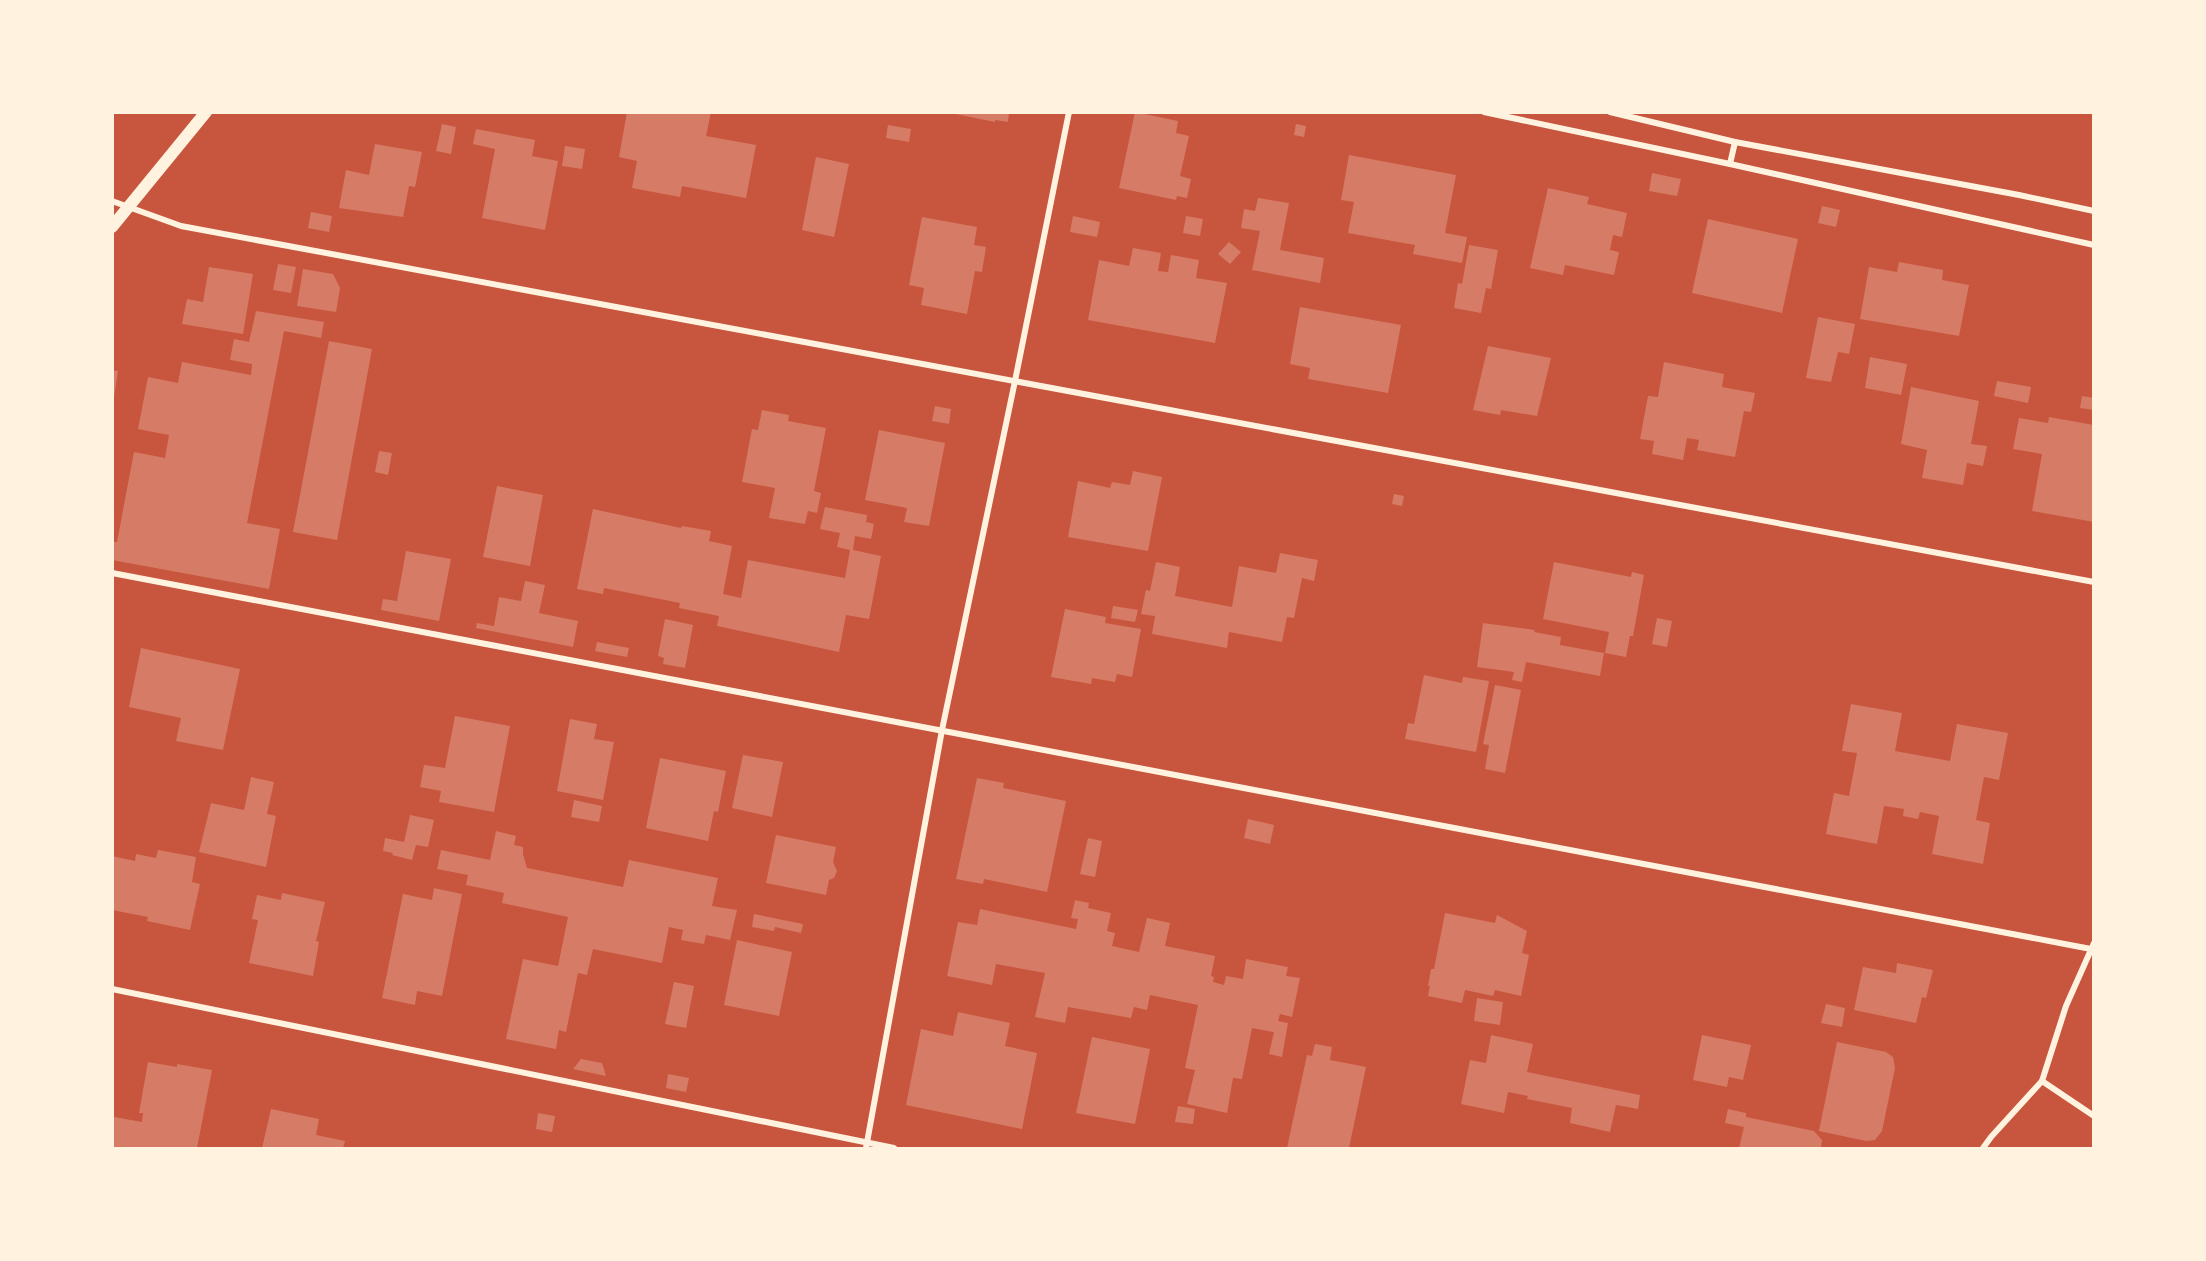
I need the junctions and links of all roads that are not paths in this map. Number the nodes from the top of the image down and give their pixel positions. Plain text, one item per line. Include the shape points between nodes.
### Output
1 (207, 112) edge
2 (1069, 112) edge
3 (1484, 112) edge
4 (1610, 112) edge
5 (1735, 142) junction
6 (1730, 164) junction
7 (112, 201) edge
8 (130, 207) junction
9 (2094, 211) edge
10 (112, 227) edge
11 (2094, 245) edge
12 (1015, 381) junction
13 (112, 573) edge
14 (2094, 582) edge
15 (942, 730) junction
16 (2092, 946) edge
17 (112, 988) edge
18 (2042, 1081) junction
19 (2094, 1116) edge
20 (866, 1146) edge
21 (894, 1149) edge
22 (1983, 1149) edge

1 - 8 main road
2 - 12 street
3 - 6 street
4 - 5 street
5 - 6 street
5 - 9 street
6 - 11 street
7 - 8 street
8 - 10 main road
8 - 12 street via 181,226
12 - 14 street
12 - 15 street
13 - 15 street
15 - 16 street
15 - 20 street
16 - 18 street via 2066,1006
17 - 20 street
18 - 19 street
18 - 22 street
20 - 21 street

